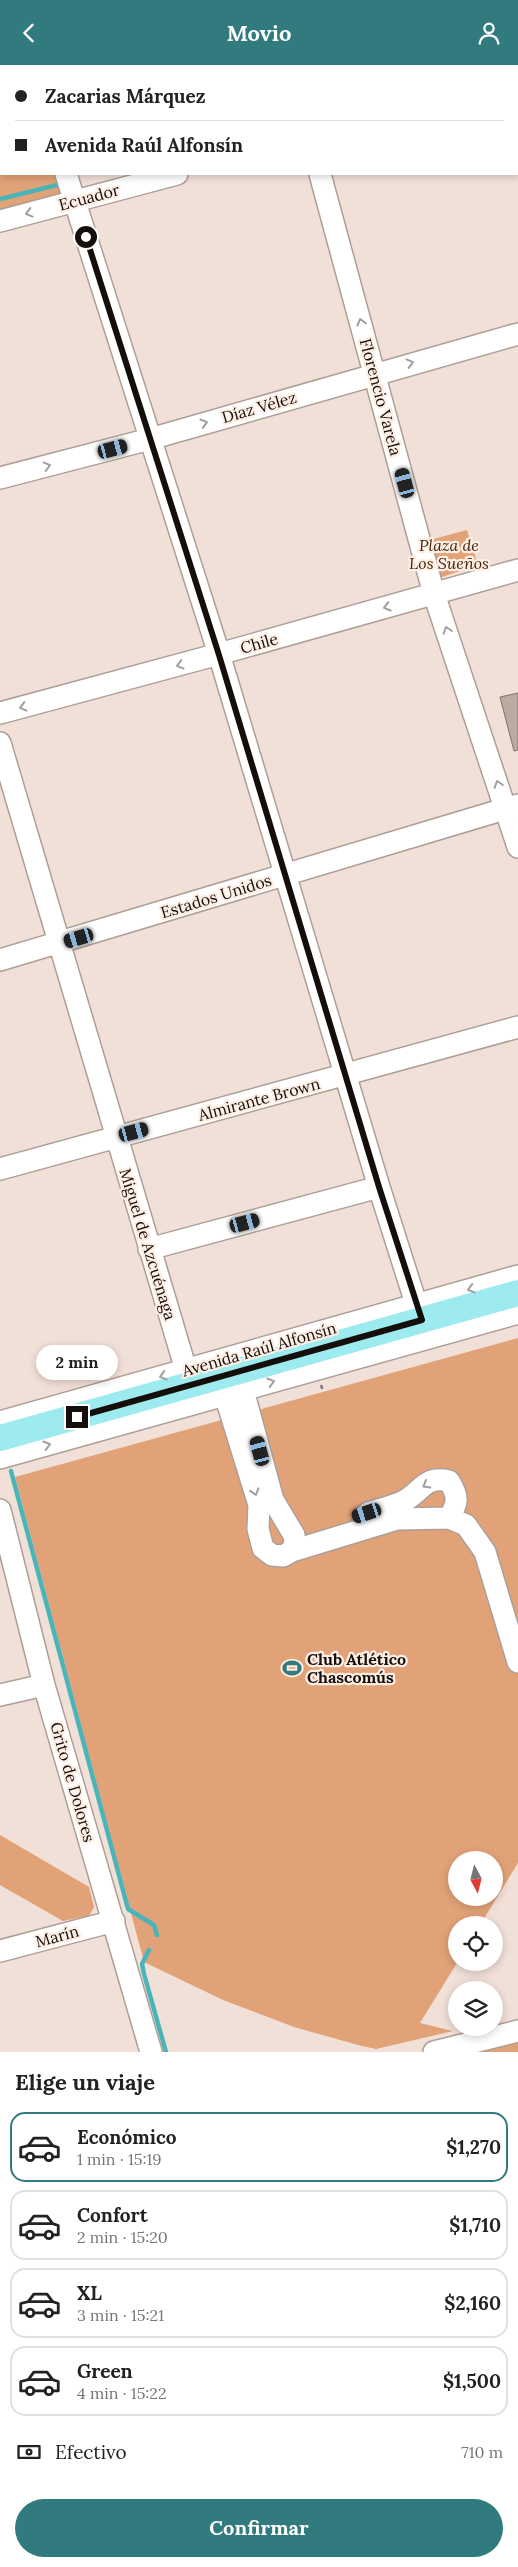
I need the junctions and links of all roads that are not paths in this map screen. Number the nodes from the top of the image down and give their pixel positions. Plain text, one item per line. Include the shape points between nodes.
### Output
1 (66, 175) edge
2 (173, 175) edge
3 (320, 175) edge
4 (74, 201) junction
5 (0, 221) edge
6 (518, 334) edge
7 (375, 373) junction
8 (150, 439) junction
9 (0, 478) edge
10 (518, 570) edge
11 (434, 594) junction
12 (219, 655) junction
13 (0, 713) edge
14 (0, 743) edge
15 (512, 806) edge
16 (518, 847) edge
17 (286, 875) junction
18 (60, 943) junction
19 (0, 960) edge
20 (518, 1027) edge
21 (347, 1075) junction
22 (115, 1137) junction
23 (0, 1169) edge
24 (379, 1187) junction
25 (149, 1249) junction
26 (518, 1276) edge
27 (518, 1293) edge
28 (518, 1313) edge
29 (422, 1321) junction
30 (186, 1370) junction
31 (234, 1393) junction
32 (0, 1422) edge
33 (0, 1438) edge
34 (0, 1458) edge
35 (0, 1510) edge
36 (448, 1518) junction
37 (293, 1543) junction
38 (518, 1662) edge
39 (44, 1685) junction
40 (0, 1695) edge
41 (114, 1921) junction
42 (0, 1951) edge
43 (518, 2031) edge
44 (152, 2052) edge
45 (434, 2052) edge

1 - 4 street
2 - 4 street, Ecuador
7 -> 3 street, Florencio Varela
4 -> 5 street, Ecuador
4 - 8 street
7 -> 6 street, Díaz Vélez
8 -> 7 street, Díaz Vélez
7 - 11 street, Florencio Varela
9 -> 8 street, Díaz Vélez
8 - 12 street
10 - 11 street, Chile
11 -> 12 street, Chile
15 -> 11 street, Florencio Varela
12 -> 13 street, Chile
12 - 17 street
14 - 18 street, Miguel de Azcuénaga
15 - 16 street, Florencio Varela
15 - 17 street, Estados Unidos
17 - 18 street, Estados Unidos
17 - 21 street
18 - 19 street, Estados Unidos
18 - 22 street, Miguel de Azcuénaga
20 - 21 street, Almirante Brown
21 - 22 street, Almirante Brown
21 - 24 street
22 - 23 street, Almirante Brown
22 - 25 street, Miguel de Azcuénaga
24 - 25 street
24 - 29 street
25 - 30 street, Miguel de Azcuénaga
26 -> 29 street, Avenida Raúl Alfonsín
27 - 29 main road, Avenida Raúl Alfonsín
28 - 29 street, Avenida Raúl Alfonsín
29 - 30 street, Avenida Raúl Alfonsín
31 -> 29 street, Avenida Raúl Alfonsín
29 - 33 main road, Avenida Raúl Alfonsín
30 -> 32 street, Avenida Raúl Alfonsín
34 -> 31 street, Avenida Raúl Alfonsín
31 - 37 street via 273,1500
31 -> 37 street via 259,1505 258,1529 263,1548 272,1555 283,1556
35 - 39 street, Grito de Dolores
36 - 37 street via 397,1519
36 -> 37 street via 458,1503 457,1493 449,1481 439,1479 425,1483 403,1501 313,1531
36 - 38 street via 466,1525 485,1552
39 - 40 street
39 - 41 street, Grito de Dolores
41 - 42 street, Marín
41 - 44 street, Grito de Dolores
43 - 45 street

